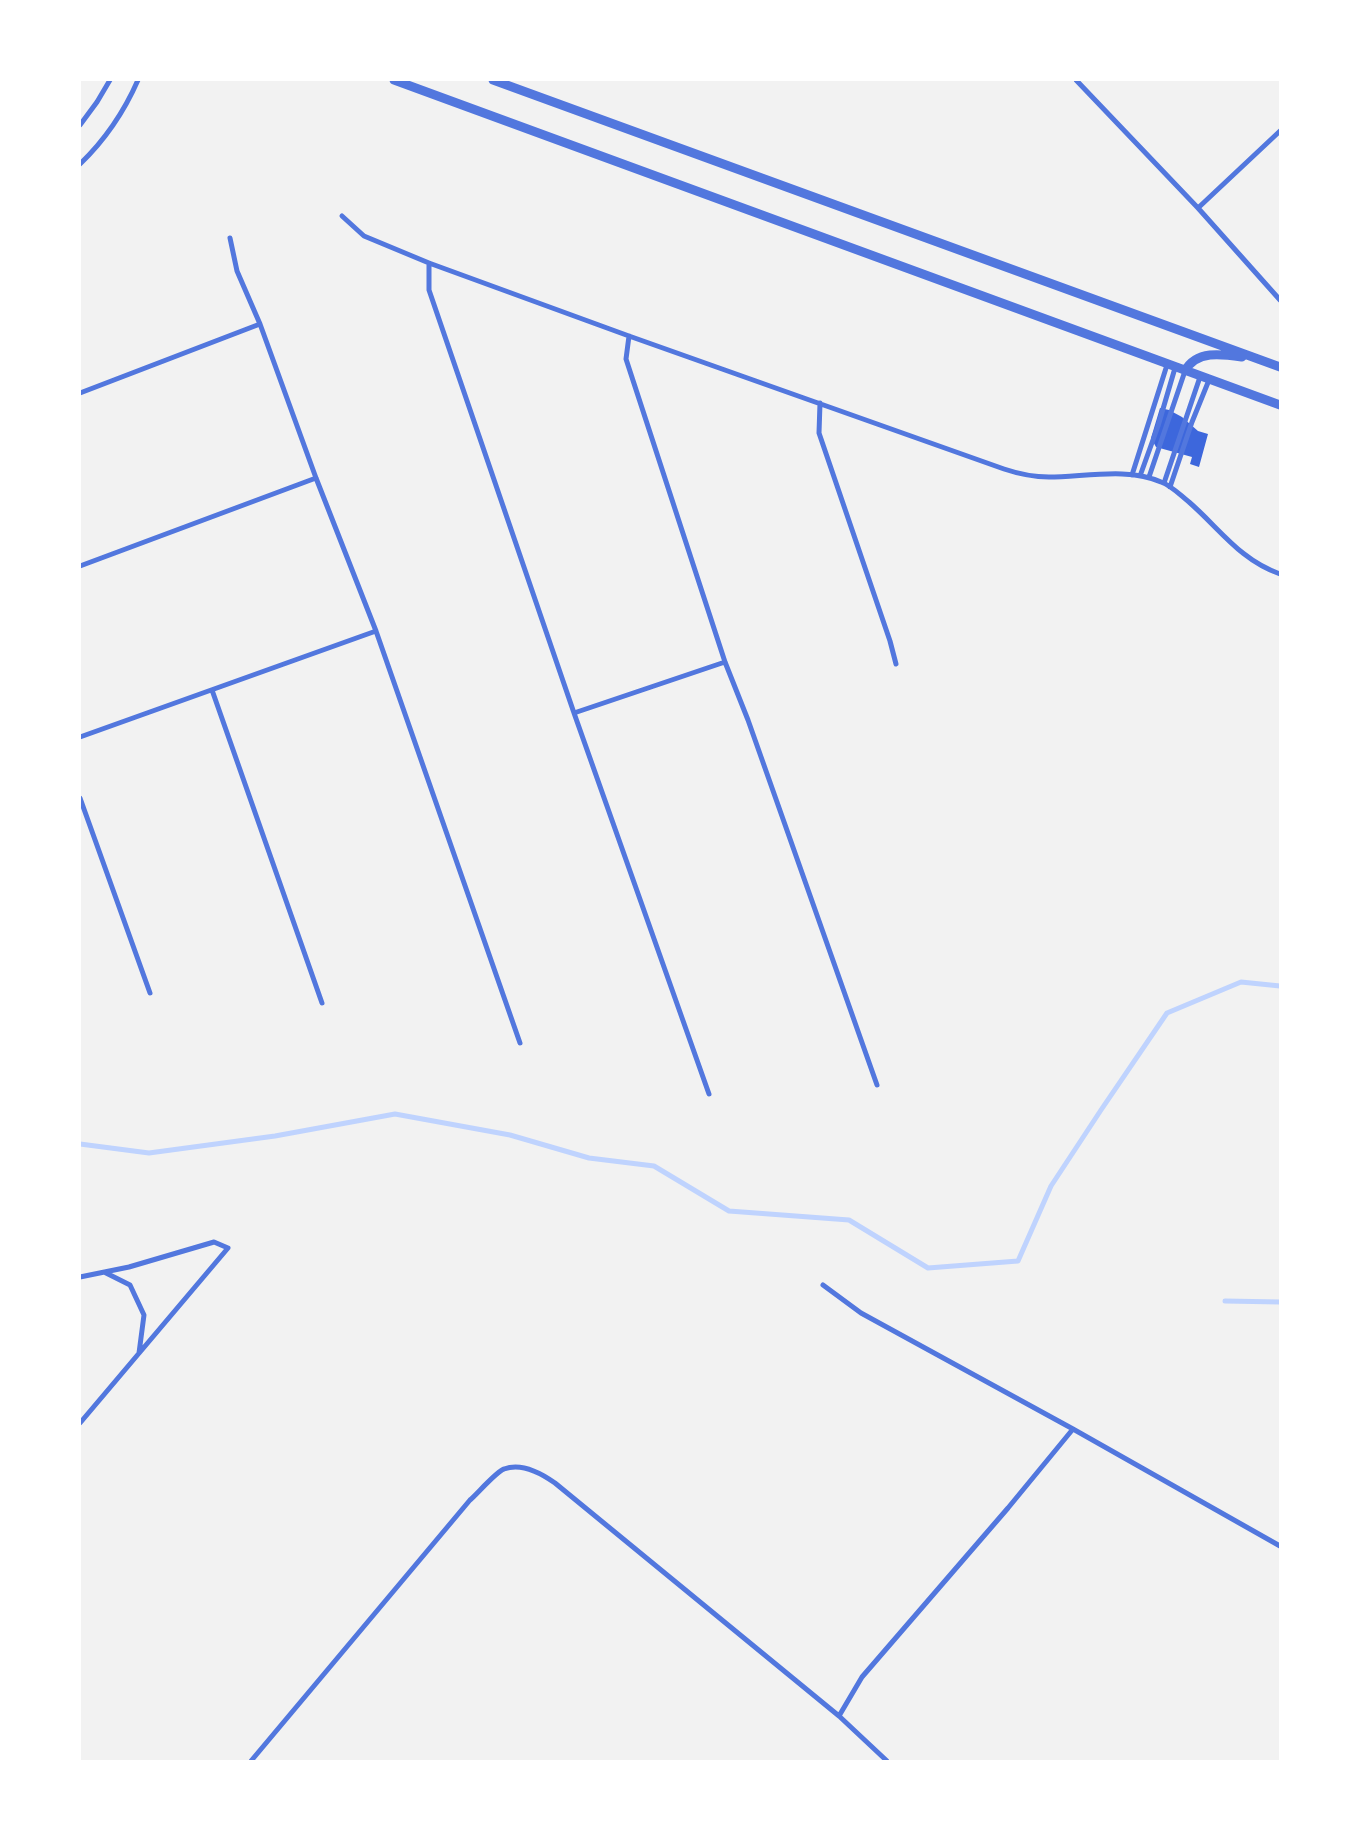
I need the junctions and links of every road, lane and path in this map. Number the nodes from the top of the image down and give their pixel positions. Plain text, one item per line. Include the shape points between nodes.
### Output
1 (110, 80) edge
2 (138, 80) edge
3 (394, 80) edge
4 (493, 80) edge
5 (1076, 80) edge
6 (80, 125) edge
7 (1280, 131) edge
8 (80, 164) edge
9 (1198, 208) junction
10 (342, 216) dead end
11 (230, 238) dead end
12 (430, 263) junction
13 (1280, 300) edge
14 (260, 324) junction
15 (629, 336) junction
16 (1262, 360) junction
17 (1171, 366) junction
18 (1280, 367) edge
19 (1186, 371) junction
20 (1205, 378) junction
21 (80, 393) edge
22 (820, 403) junction
23 (1280, 405) edge
24 (1132, 475) junction
25 (1140, 476) junction
26 (1149, 477) junction
27 (316, 478) junction
28 (1164, 483) junction
29 (1170, 487) junction
30 (80, 566) edge
31 (1280, 574) edge
32 (376, 631) junction
33 (725, 662) junction
34 (896, 664) dead end
35 (212, 690) junction
36 (574, 713) junction
37 (80, 737) edge
38 (80, 798) edge
39 (150, 992) dead end
40 (322, 1003) dead end
41 (520, 1043) dead end
42 (877, 1085) dead end
43 (710, 1094) dead end
44 (105, 1272) junction
45 (80, 1277) edge
46 (823, 1285) dead end
47 (139, 1354) junction
48 (80, 1423) edge
49 (1073, 1429) junction
50 (1280, 1546) edge
51 (839, 1716) junction
52 (251, 1761) edge
53 (887, 1761) edge

1 - 6 street
2 - 8 street via 117,121
3 - 17 street
4 - 16 street
5 - 9 street
7 - 9 street
9 - 13 street
10 - 12 street via 364,236
11 - 14 street via 237,271
12 - 15 street
12 - 36 street via 430,290
14 - 21 street
14 - 27 street
15 - 22 street
15 - 33 street via 626,360
16 - 18 street
16 - 19 street via 1210,355 1190,362
17 - 19 street
17 - 24 street
17 - 25 street via 1158,426
19 - 20 street
19 - 26 street
20 - 23 street
20 - 28 street
20 - 29 street
22 - 24 street via 1018,474 1048,477
22 - 34 street via 818,433
24 - 25 street
25 - 26 street
26 - 28 street
27 - 30 street
27 - 32 street
28 - 29 street
29 - 31 street via 1252,561
32 - 35 street
32 - 41 street
33 - 36 street
33 - 42 street
35 - 37 street
35 - 40 street
36 - 43 street
38 - 39 street
44 - 45 street
44 - 47 street via 130,1285 144,1315
44 - 47 street via 214,1242 228,1248
46 - 49 street via 861,1313
47 - 48 street
49 - 50 street
49 - 51 street via 862,1677
51 - 52 street via 555,1483 542,1474 520,1467 503,1469 470,1500
51 - 53 street

